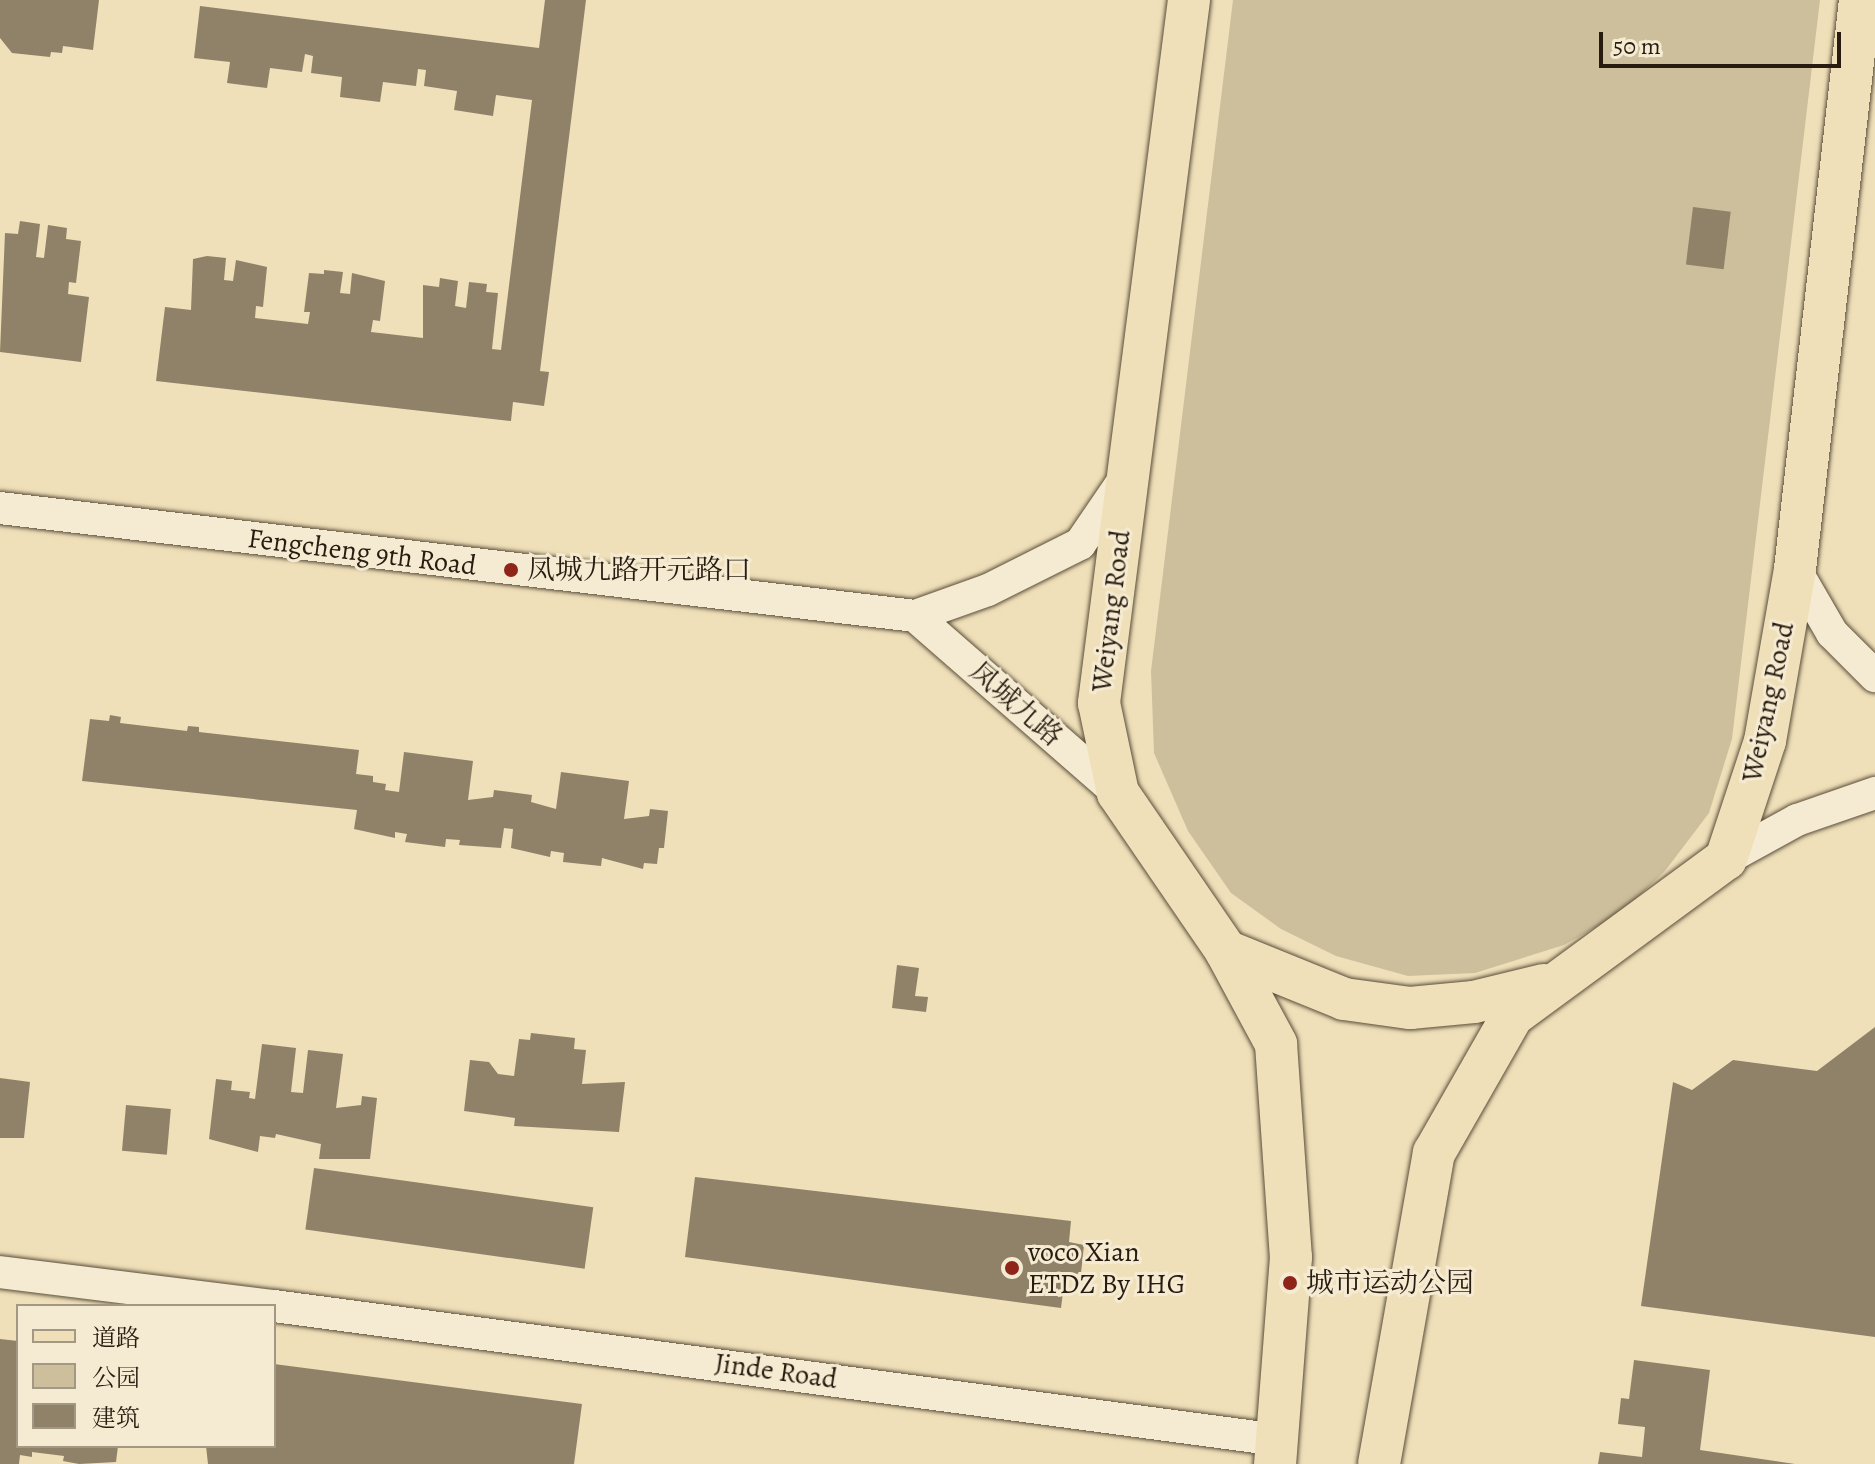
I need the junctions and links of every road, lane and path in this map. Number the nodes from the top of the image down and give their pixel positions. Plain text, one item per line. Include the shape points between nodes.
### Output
1 (1189, 0) edge
2 (1860, 0) edge
3 (1129, 472) junction
4 (0, 508) edge
5 (1795, 569) junction
6 (915, 616) junction
7 (1875, 676) edge
8 (1118, 793) junction
9 (1875, 793) edge
10 (1726, 859) junction
11 (1226, 951) junction
12 (1569, 979) junction
13 (0, 1272) edge
14 (258, 1304) edge
15 (276, 1306) edge
16 (1276, 1452) edge
17 (1379, 1464) edge

1 - 3 main road, Weiyang Road
2 - 5 main road, Weiyang Road
3 - 6 street via 1080,544 988,590
3 - 8 main road, Weiyang Road via 1099,703
4 - 6 street, Fengcheng 9th Road
5 - 7 street via 1832,633
5 - 10 main road, Weiyang Road via 1765,741
6 - 8 street, 凤城九路
8 - 11 main road, Weiyang Road
9 - 10 street via 1797,820
10 - 12 main road
11 - 12 main road via 1344,999 1410,1008 1474,1002
11 - 16 main road, Weiyang Road via 1276,1044 1291,1257
12 - 17 main road via 1512,1016 1434,1153
13 - 14 street, Jinde Road
15 - 16 street, Jinde Road

